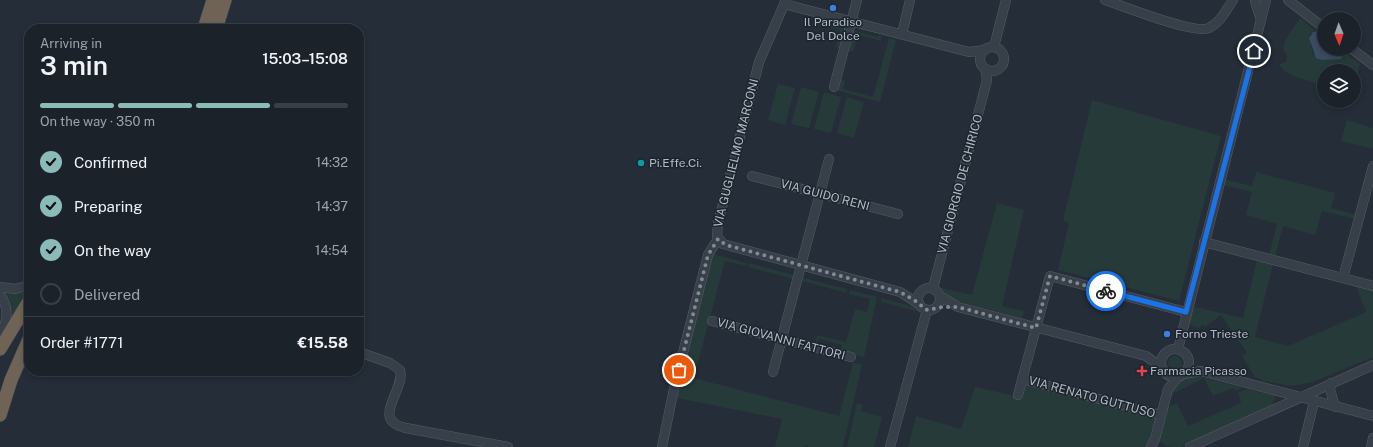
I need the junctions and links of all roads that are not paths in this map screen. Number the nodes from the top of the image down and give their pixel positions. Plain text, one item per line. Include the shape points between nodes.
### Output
1 (213, 0) edge
2 (225, 0) edge
3 (857, 0) edge
4 (910, 0) edge
5 (1006, 0) edge
6 (1105, 0) edge
7 (1241, 0) edge
8 (1265, 0) edge
9 (1232, 1) edge
10 (1254, 1) edge
11 (1287, 1) edge
12 (785, 2) edge
13 (852, 21) junction
14 (1261, 21) junction
15 (1317, 23) edge
16 (206, 24) edge
17 (218, 24) edge
18 (902, 34) junction
19 (994, 47) junction
20 (985, 50) junction
21 (969, 52) junction
22 (1361, 56) edge
23 (983, 65) junction
24 (1373, 65) edge
25 (996, 70) junction
26 (987, 80) junction
27 (834, 87) dead end
28 (829, 160) dead end
29 (1373, 166) edge
30 (752, 176) dead end
31 (820, 194) junction
32 (898, 214) dead end
33 (718, 239) junction
34 (1204, 242) junction
35 (801, 266) junction
36 (1343, 278) junction
37 (24, 286) edge
38 (1373, 286) edge
39 (0, 287) edge
40 (928, 289) junction
41 (900, 292) junction
42 (0, 295) edge
43 (940, 296) junction
44 (919, 304) junction
45 (958, 307) junction
46 (936, 308) junction
47 (24, 310) edge
48 (927, 310) junction
49 (1186, 312) junction
50 (712, 321) dead end
51 (1036, 328) junction
52 (0, 336) edge
53 (782, 339) junction
54 (0, 349) edge
55 (1178, 349) junction
56 (24, 350) edge
57 (1166, 352) junction
58 (364, 354) edge
59 (1146, 356) junction
60 (851, 357) dead end
61 (1188, 360) junction
62 (1373, 365) edge
63 (1164, 371) junction
64 (1201, 371) junction
65 (773, 372) dead end
66 (1181, 375) junction
67 (1022, 379) junction
68 (1331, 383) junction
69 (1168, 389) junction
70 (1279, 392) junction
71 (1018, 395) dead end
72 (1300, 398) junction
73 (1314, 402) junction
74 (1335, 407) junction
75 (1271, 412) junction
76 (0, 415) edge
77 (1161, 415) junction
78 (1373, 416) edge
79 (1373, 438) edge
80 (1154, 445) edge
81 (508, 447) edge
82 (662, 447) edge
83 (890, 447) edge
84 (1190, 447) edge
85 (1303, 447) edge
86 (1371, 447) edge

1 - 16 highway
2 - 17 highway
3 - 13 street
4 - 18 street
5 - 19 street
6 - 9 street via 1183,27 1197,29 1208,29 1218,22
7 - 9 street
8 - 10 street
8 - 14 street
10 - 14 street
11 - 15 street
12 - 13 street
12 - 33 street, VIA GUGLIELMO MARCONI via 758,62 718,223
13 - 18 street
13 - 27 street
14 - 34 street
18 - 21 street
19 - 20 street
19 - 25 street via 1001,51 1004,57 1002,65
20 - 21 street
20 - 23 street via 981,54
21 - 23 street
22 - 24 street
23 - 25 street
23 - 26 street
25 - 26 street
26 - 40 street, VIA GIORGIO DE CHIRICO
28 - 31 street
29 - 36 street
30 - 31 street, VIA GUIDO RENI
31 - 32 street, VIA GUIDO RENI
31 - 35 street
33 - 35 street via 726,245
33 - 82 street, VIA GUGLIELMO MARCONI via 708,255 675,384
34 - 36 street
34 - 49 street
35 - 41 street
35 - 53 street
36 - 38 street
37 - 39 street via 15,289
40 - 41 street
40 - 43 street
40 - 44 street via 919,296
41 - 44 street
42 - 52 street via 6,305 7,315
43 - 45 street
43 - 46 street
44 - 48 street
45 - 46 street
45 - 51 street
46 - 48 street
47 - 54 highway
48 - 83 street
49 - 51 street via 1050,276
49 - 55 street
50 - 53 street, VIA GIOVANNI FATTORI
51 - 59 street
51 - 67 street
53 - 60 street, VIA GIOVANNI FATTORI
53 - 65 street
55 - 57 street
55 - 61 street
56 - 76 highway via 13,373
57 - 59 street
57 - 63 street via 1161,360
58 - 81 street via 390,363 400,370 401,379 390,411 390,417 395,424
59 - 63 street
61 - 64 street
61 - 66 street via 1188,368
62 - 68 street
63 - 66 street via 1171,377
63 - 69 street
64 - 66 street
64 - 70 street
66 - 69 street
67 - 71 street
67 - 77 street, VIA RENATO GUTTUSO
68 - 72 street
68 - 74 street
69 - 77 street
70 - 72 street
70 - 75 street via 1278,404
72 - 73 street
72 - 75 street
73 - 74 street
73 - 85 street
74 - 78 street
75 - 84 street
77 - 80 street
79 - 86 street

